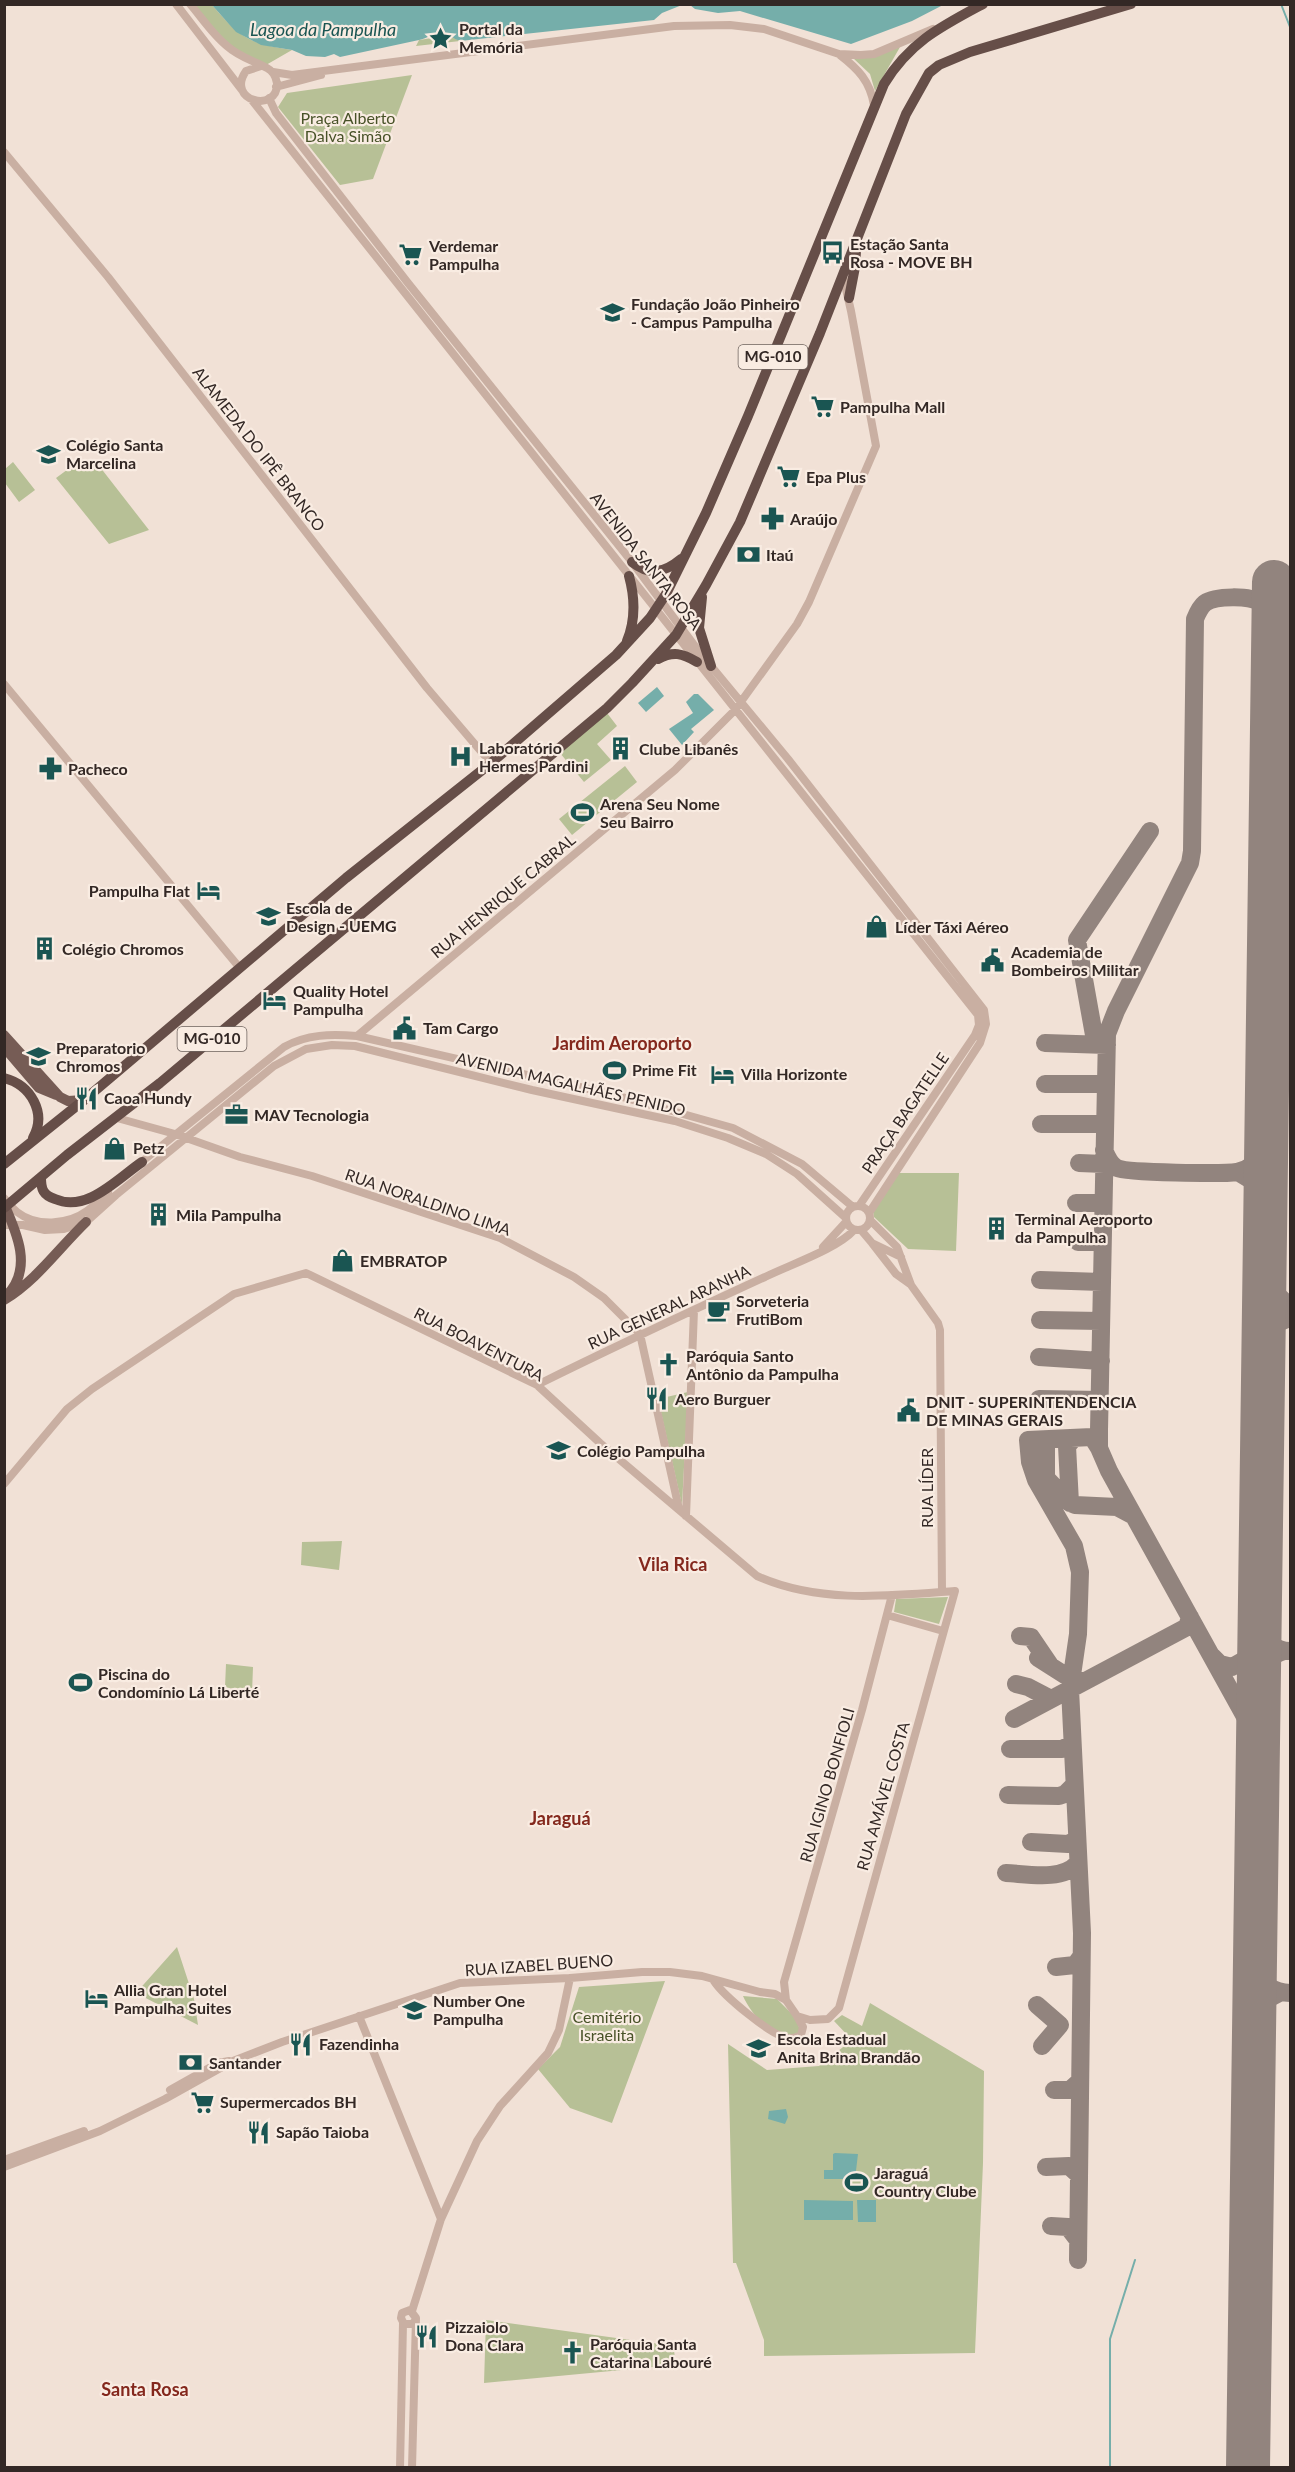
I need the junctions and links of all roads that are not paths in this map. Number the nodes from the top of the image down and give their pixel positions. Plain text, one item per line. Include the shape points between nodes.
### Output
1 (176, 4) edge
2 (190, 4) edge
3 (983, 4) edge
4 (1131, 4) edge
5 (948, 22) junction
6 (191, 25) junction
7 (215, 34) junction
8 (839, 54) junction
9 (261, 66) junction
10 (346, 69) junction
11 (273, 72) junction
12 (276, 87) junction
13 (243, 91) junction
14 (269, 98) junction
15 (251, 99) junction
16 (875, 108) junction
17 (4, 152) edge
18 (856, 241) junction
19 (843, 276) junction
20 (834, 298) junction
21 (849, 300) junction
22 (684, 557) junction
23 (632, 562) junction
24 (629, 576) junction
25 (706, 585) junction
26 (659, 605) junction
27 (678, 631) junction
28 (626, 645) junction
29 (652, 662) junction
30 (697, 662) junction
31 (711, 666) junction
32 (4, 684) edge
33 (741, 702) junction
34 (735, 710) junction
35 (491, 763) junction
36 (239, 967) junction
37 (4, 1035) edge
38 (975, 1035) joint
39 (357, 1036) junction
40 (980, 1044) joint
41 (4, 1047) edge
42 (4, 1078) edge
43 (60, 1097) junction
44 (84, 1100) junction
45 (117, 1118) junction
46 (175, 1134) junction
47 (186, 1138) junction
48 (32, 1141) junction
49 (142, 1162) junction
50 (4, 1164) edge
51 (41, 1178) junction
52 (4, 1198) edge
53 (4, 1206) edge
54 (856, 1207) junction
55 (869, 1217) junction
56 (81, 1219) junction
57 (846, 1220) junction
58 (4, 1224) edge
59 (857, 1230) junction
60 (872, 1243) junction
61 (814, 1254) junction
62 (902, 1257) junction
63 (911, 1285) junction
64 (4, 1299) edge
65 (694, 1310) junction
66 (640, 1334) junction
67 (537, 1385) junction
68 (4, 1484) edge
69 (679, 1509) junction
70 (686, 1516) junction
71 (955, 1591) joint
72 (942, 1592) junction
73 (892, 1596) junction
74 (887, 1615) junction
75 (944, 1631) junction
76 (570, 1978) junction
77 (714, 1981) junction
78 (784, 1982) junction
79 (775, 1994) junction
80 (786, 2000) junction
81 (359, 2016) junction
82 (797, 2016) junction
83 (233, 2061) junction
84 (4, 2160) edge
85 (4, 2167) edge
86 (441, 2208) junction
87 (412, 2311) junction
88 (415, 2320) junction
89 (403, 2323) junction
90 (400, 2468) edge
91 (412, 2468) edge

1 - 6 street
2 - 7 street
3 - 5 highway, MG-010
4 - 18 highway, MG-010 via 951,60 929,73 906,114
5 - 8 street via 874,54
5 - 16 highway, MG-010 via 902,57 884,84
6 - 7 street via 201,24
6 - 13 street
7 - 9 street
8 - 10 street via 764,29 710,25
8 - 16 street via 866,79
9 - 11 street
9 - 13 street via 243,75
10 - 11 street via 292,75
10 - 12 street
11 - 12 street
12 - 14 street
13 - 15 street
14 - 15 street
14 - 23 street, AVENIDA SANTA ROSA via 276,113 408,283
15 - 24 street, AVENIDA SANTA ROSA
16 - 22 highway, MG-010 via 748,416
17 - 35 street, ALAMEDA DO IPÊ BRANCO via 108,277 427,688
18 - 19 highway, MG-010
18 - 21 highway
19 - 20 highway, MG-010
19 - 21 street
20 - 21 street
20 - 25 highway, MG-010 via 740,522
21 - 33 street, RUA HENRIQUE CABRAL via 876,446 809,602
22 - 23 highway via 672,567 654,573
22 - 26 highway, MG-010
23 - 26 street, AVENIDA SANTA ROSA
24 - 26 street, AVENIDA SANTA ROSA
24 - 28 highway via 634,606
25 - 27 highway, MG-010
25 - 31 highway via 699,628
26 - 27 street, AVENIDA SANTA ROSA
26 - 28 highway, MG-010
27 - 29 highway, MG-010
27 - 30 street, AVENIDA SANTA ROSA
27 - 31 street, AVENIDA SANTA ROSA
28 - 35 highway, MG-010
29 - 30 highway via 671,653
29 - 45 highway, MG-010 via 607,708
30 - 34 street, AVENIDA SANTA ROSA
31 - 33 street, AVENIDA SANTA ROSA
32 - 36 street
33 - 34 street, RUA HENRIQUE CABRAL
33 - 40 street, AVENIDA SANTA ROSA via 984,1010 986,1024
34 - 38 street, AVENIDA SANTA ROSA via 978,1015
34 - 39 street, RUA HENRIQUE CABRAL via 675,770
35 - 36 highway, MG-010
36 - 44 highway, MG-010
37 - 43 main road
38 - 54 street, PRAÇA BAGATELLE
39 - 46 street, AVENIDA MAGALHÃES PENIDO via 333,1034 298,1039 268,1058
39 - 54 street, AVENIDA MAGALHÃES PENIDO via 615,1095 733,1128 802,1164
40 - 55 street, PRAÇA BAGATELLE
41 - 43 main road via 39,1088
42 - 48 highway via 24,1089 39,1112 39,1127
43 - 44 main road
44 - 48 highway, MG-010
45 - 46 street, RUA NORALDINO LIMA
45 - 51 highway, MG-010
46 - 47 street, RUA NORALDINO LIMA
46 - 49 street, AVENIDA MAGALHÃES PENIDO
47 - 56 street, AVENIDA MAGALHÃES PENIDO
47 - 57 street, AVENIDA MAGALHÃES PENIDO via 294,1054 321,1046 354,1046 675,1121 728,1138 766,1154 797,1174
47 - 66 street, RUA NORALDINO LIMA via 500,1238 574,1277 604,1298
48 - 50 highway, MG-010
49 - 51 highway via 94,1196 70,1204 47,1196 41,1188
49 - 56 street, AVENIDA MAGALHÃES PENIDO
51 - 53 highway, MG-010
52 - 56 street via 17,1212 37,1221
53 - 64 main road via 17,1234 21,1264 12,1290
54 - 55 street
54 - 57 street via 848,1212
55 - 59 street via 867,1227
55 - 62 street, RUA LÍDER
56 - 58 street, AVENIDA MAGALHÃES PENIDO via 64,1229
56 - 64 main road via 32,1280
57 - 59 street
57 - 61 street, RUA GENERAL ARANHA
59 - 60 street, RUA LÍDER
59 - 61 street, RUA GENERAL ARANHA
60 - 62 street, RUA LÍDER
60 - 63 street, RUA LÍDER via 896,1274
61 - 65 street, RUA GENERAL ARANHA
62 - 63 street, RUA LÍDER
63 - 72 street, RUA LÍDER via 940,1330
65 - 66 street, RUA GENERAL ARANHA
65 - 70 street
66 - 67 street, RUA GENERAL ARANHA
66 - 69 street
67 - 68 street, RUA BOAVENTURA via 306,1273 234,1294 92,1389 67,1409
67 - 69 street, RUA BOAVENTURA
69 - 70 street, RUA BOAVENTURA
70 - 73 street, RUA BOAVENTURA via 757,1576 772,1583 843,1597
71 - 72 street, RUA BOAVENTURA
71 - 75 street, RUA AMÁVEL COSTA
72 - 73 street, RUA BOAVENTURA
73 - 74 street, RUA IGINO BONFIOLI
74 - 75 street
74 - 78 street, RUA IGINO BONFIOLI
75 - 82 street, RUA AMÁVEL COSTA via 839,2008 828,2019 819,2021
76 - 77 street, RUA IZABEL BUENO via 651,1972 689,1974
76 - 81 street, RUA IZABEL BUENO via 460,1983
76 - 86 street via 559,2030 548,2053 500,2106
77 - 79 street, RUA IZABEL BUENO
77 - 82 street via 761,2024 786,2038 801,2035
78 - 79 street, RUA IGINO BONFIOLI
78 - 80 street, RUA IGINO BONFIOLI
79 - 80 street, RUA IZABEL BUENO
80 - 82 street
81 - 83 street, RUA IZABEL BUENO
81 - 86 street
83 - 84 street, RUA IZABEL BUENO via 219,2062 99,2126
83 - 85 street, RUA IZABEL BUENO via 100,2131
86 - 87 street
87 - 88 street
87 - 89 street via 402,2313
88 - 89 street via 409,2325
88 - 91 street
89 - 90 street

